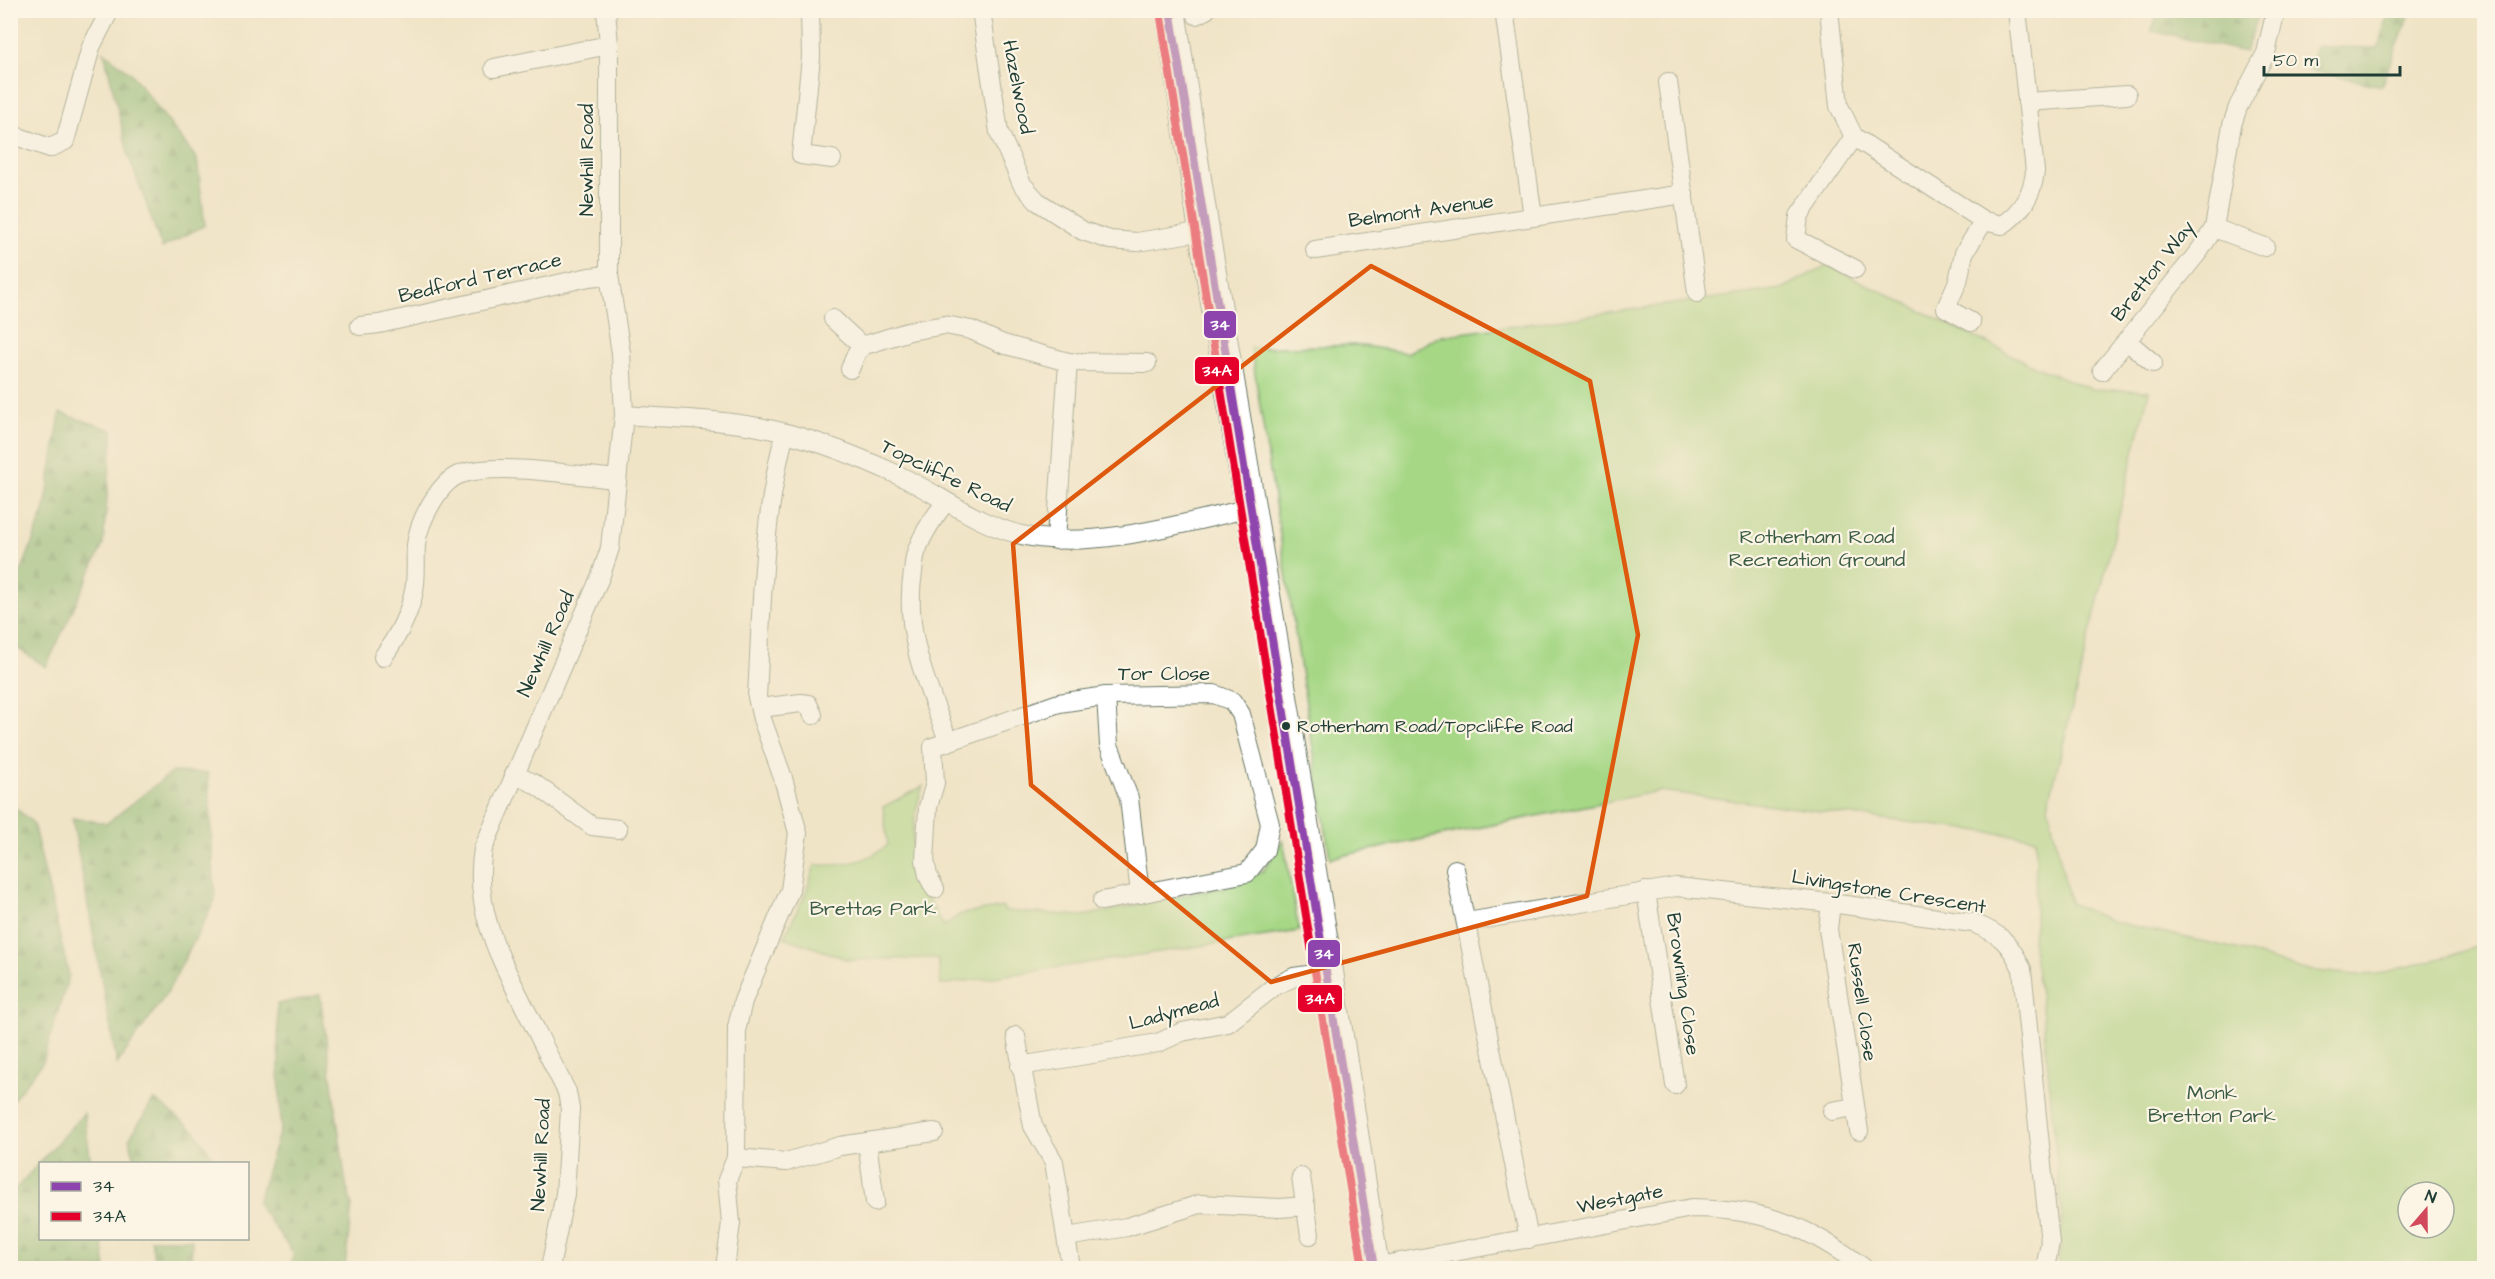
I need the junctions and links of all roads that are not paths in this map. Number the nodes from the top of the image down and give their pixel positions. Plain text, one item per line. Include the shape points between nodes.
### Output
1 (110, 10) edge
2 (606, 10) edge
3 (810, 10) edge
4 (1504, 10) edge
5 (1829, 10) edge
6 (2017, 10) edge
7 (2277, 10) edge
8 (985, 11) edge
9 (1191, 12) edge
10 (609, 45) junction
11 (494, 68) dead end
12 (1668, 82) dead end
13 (2127, 95) dead end
14 (2027, 102) junction
15 (10, 134) edge
16 (1854, 137) junction
17 (832, 159) dead end
18 (1684, 194) junction
19 (1533, 217) junction
20 (1984, 221) junction
21 (2214, 228) junction
22 (1204, 231) junction
23 (2265, 247) dead end
24 (1315, 250) dead end
25 (1855, 269) dead end
26 (609, 275) junction
27 (1697, 292) dead end
28 (833, 319) dead end
29 (1971, 322) dead end
30 (360, 326) dead end
31 (2127, 341) junction
32 (862, 346) junction
33 (1068, 362) junction
34 (1147, 363) dead end
35 (2153, 363) dead end
36 (849, 369) dead end
37 (2102, 370) dead end
38 (624, 416) junction
39 (785, 433) junction
40 (616, 479) junction
41 (945, 503) junction
42 (1251, 508) junction
43 (1056, 540) junction
44 (383, 657) dead end
45 (1106, 696) junction
46 (759, 708) junction
47 (813, 715) dead end
48 (948, 740) junction
49 (514, 774) junction
50 (618, 829) dead end
51 (1455, 869) dead end
52 (935, 889) dead end
53 (1646, 891) junction
54 (1140, 894) junction
55 (1102, 901) dead end
56 (1831, 903) junction
57 (1467, 922) junction
58 (1328, 972) junction
59 (1016, 1036) dead end
60 (1020, 1066) junction
61 (1675, 1085) dead end
62 (1854, 1107) junction
63 (1832, 1111) dead end
64 (1859, 1131) dead end
65 (934, 1132) dead end
66 (867, 1142) junction
67 (736, 1158) junction
68 (1301, 1177) dead end
69 (875, 1202) dead end
70 (1306, 1206) junction
71 (1310, 1235) dead end
72 (1067, 1237) junction
73 (1529, 1239) junction
74 (1374, 1268) edge
75 (550, 1269) edge
76 (725, 1269) edge
77 (1071, 1269) edge
78 (1864, 1269) edge
79 (2045, 1269) edge

1 - 15 street via 91,47 65,141 50,148
2 - 10 street, Newhill Road
3 - 17 street via 811,57 801,155
4 - 19 street
5 - 16 street via 1839,106
6 - 14 street
7 - 21 street, Bretton Way via 2266,53 2232,125
8 - 22 street, Hazelwood via 999,132 1022,184 1037,201 1083,231 1110,240 1137,242
9 - 22 main road
10 - 11 street
10 - 26 street, Newhill Road
12 - 18 street
13 - 14 street
14 - 20 street via 2035,171 2033,188 2014,216 2002,225
16 - 20 street
16 - 25 street via 1799,216 1796,239
18 - 19 street, Belmont Avenue
18 - 27 street
19 - 24 street, Belmont Avenue
20 - 29 street via 1964,253 1958,282 1946,308
21 - 23 street, Bretton Way
21 - 31 street, Bretton Way
22 - 42 main road
26 - 30 street, Bedford Terrace via 589,276
26 - 38 street, Newhill Road via 621,353
28 - 32 street
31 - 35 street, Bretton Way
31 - 37 street, Bretton Way
32 - 33 street via 945,325
32 - 36 street
33 - 34 street
33 - 43 street
38 - 39 street, Topcliffe Road via 721,422
38 - 40 street, Newhill Road
39 - 41 street, Topcliffe Road via 899,476
39 - 46 street via 776,466 764,557
40 - 44 street via 492,469 459,474 442,486 417,541 414,590 401,632
40 - 49 street, Newhill Road via 610,548 601,575
41 - 43 street, Topcliffe Road via 992,526
41 - 48 street via 916,551 910,621 918,662
42 - 43 street, Topcliffe Road via 1131,534
42 - 58 main road
45 - 48 street, Tor Close via 1059,703
45 - 54 street via 1109,745 1129,798
45 - 54 street, Tor Close via 1214,694 1232,701 1241,714 1270,824 1265,850 1247,873
46 - 47 street via 801,703 808,704
46 - 67 street via 798,833 790,890 744,1000 737,1027
48 - 52 street via 933,747 935,783 925,831 925,860
49 - 50 street via 535,784 592,826
49 - 75 street, Newhill Road via 483,849 480,880 495,948 567,1092 570,1109 565,1194
51 - 57 street
53 - 56 street, Livingstone Crescent via 1676,887
53 - 57 street, Livingstone Crescent
53 - 61 street, Browning Close
54 - 55 street, Tor Close
56 - 62 street, Russell Close via 1828,929
56 - 79 street, Livingstone Crescent via 1973,924 1995,932 2013,950 2022,969 2050,1243
57 - 73 street
58 - 60 street, Ladymead via 1294,977 1275,986 1228,1023 1182,1032 1158,1043
58 - 74 main road
59 - 60 street
60 - 72 street via 1033,1126 1054,1162
62 - 63 street
62 - 64 street, Russell Close
65 - 66 street
66 - 67 street via 786,1162
66 - 69 street
67 - 76 street via 727,1180 731,1223
68 - 70 street
70 - 71 street
70 - 72 street via 1200,1204 1127,1227
72 - 77 street
73 - 74 street, Westgate
73 - 78 street, Westgate via 1692,1208 1728,1208 1765,1215 1814,1234

